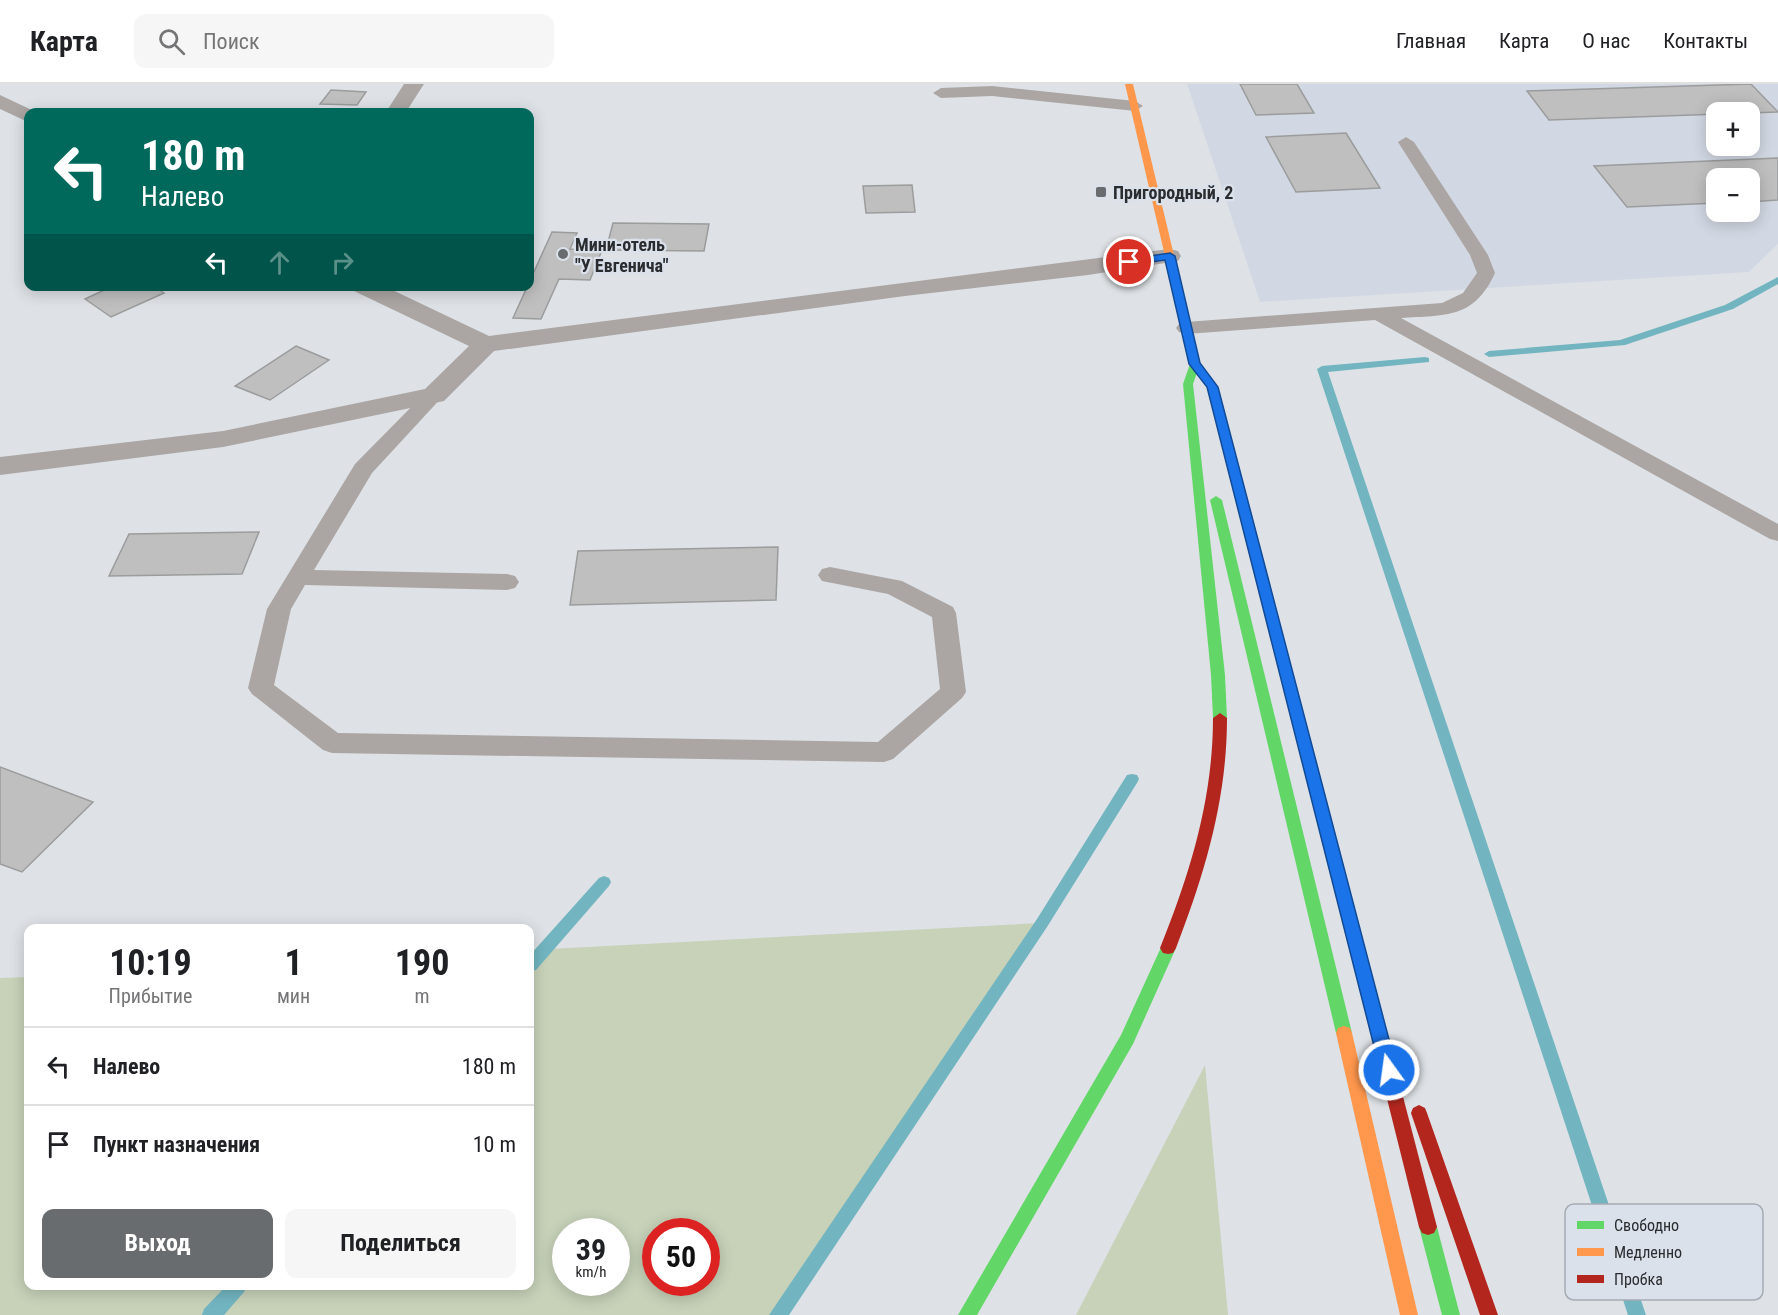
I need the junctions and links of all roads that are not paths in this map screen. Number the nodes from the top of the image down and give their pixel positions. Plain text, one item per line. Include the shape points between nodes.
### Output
1 (414, 84) edge
2 (1130, 84) edge
3 (1004, 88) edge
4 (942, 93) dead end
5 (0, 101) edge
6 (1135, 106) junction
7 (399, 108) edge
8 (24, 114) edge
9 (1406, 142) dead end
10 (1170, 256) junction
11 (374, 291) edge
12 (1379, 314) junction
13 (1186, 328) junction
14 (486, 344) junction
15 (1194, 364) junction
16 (1188, 384) junction
17 (434, 395) junction
18 (0, 466) edge
19 (1778, 534) edge
20 (830, 575) dead end
21 (299, 577) junction
22 (507, 582) dead end
23 (1343, 892) junction
24 (1397, 1048) dead end
25 (1416, 1103) dead end
26 (966, 1315) edge
27 (1409, 1315) edge
28 (1451, 1315) edge
29 (1489, 1315) edge

1 - 7 street
2 - 6 main road
3 - 4 lane
3 - 6 lane
5 - 8 street
6 - 10 main road
9 - 12 lane via 1479,255 1486,273 1477,292 1462,304
10 - 13 main road
10 - 14 street
11 - 14 street
12 - 13 lane
12 - 19 lane
13 - 15 main road
14 - 17 street
15 - 16 main road
15 - 23 main road via 1213,387
16 - 26 main road via 1222,748 1202,854 1169,945 1127,1039
16 - 27 main road via 1312,892
17 - 18 street via 223,439
17 - 21 lane via 363,469
20 - 21 lane via 894,588 944,613 953,692 884,752 332,743 261,688 279,609
21 - 22 lane
23 - 24 main road
23 - 28 main road
25 - 29 main road

